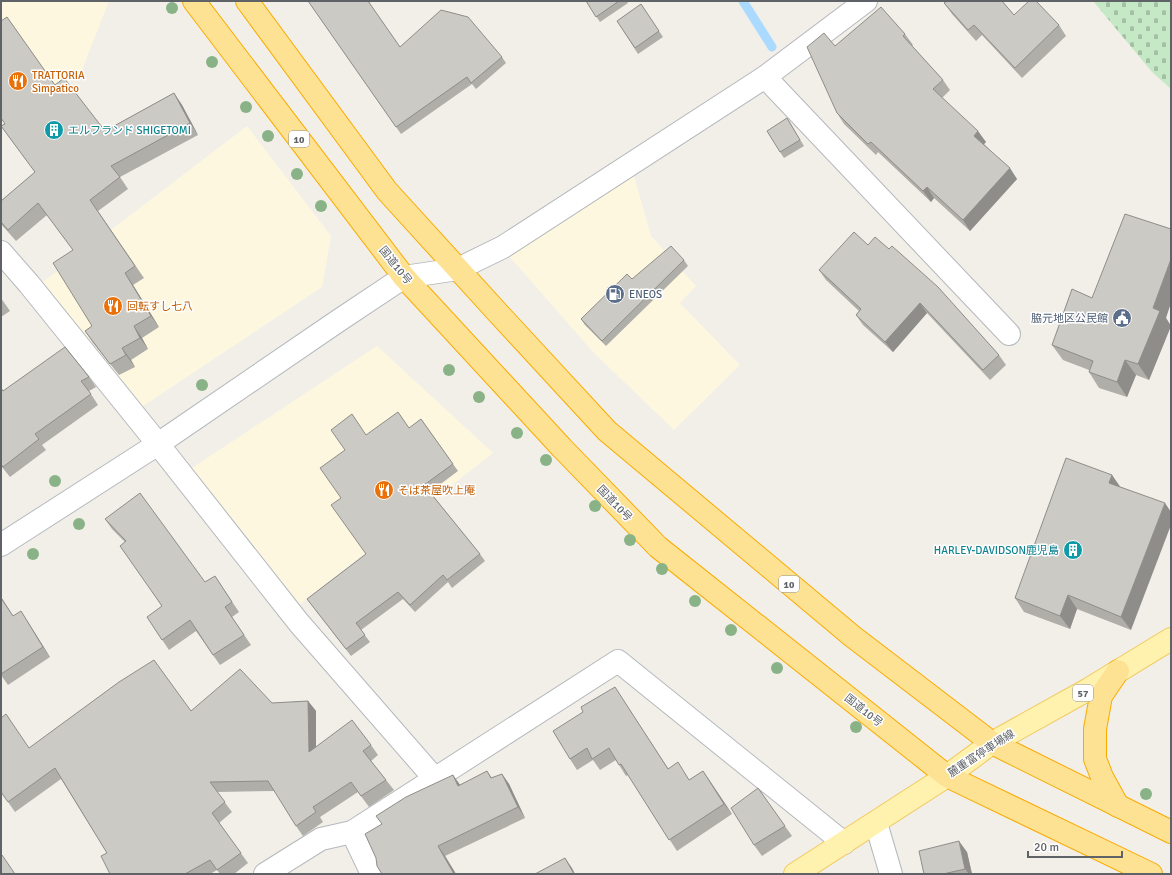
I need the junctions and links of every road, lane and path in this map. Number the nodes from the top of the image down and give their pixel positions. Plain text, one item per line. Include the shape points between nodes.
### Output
1 (194, 1) edge
2 (247, 1) edge
3 (866, 1) edge
4 (765, 76) junction
5 (1, 252) edge
6 (458, 269) junction
7 (404, 277) junction
8 (1009, 334) dead end
9 (158, 444) junction
10 (1, 545) edge
11 (1171, 639) edge
12 (1118, 671) junction
13 (992, 743) junction
14 (947, 776) junction
15 (435, 779) junction
16 (1118, 806) junction
17 (876, 823) junction
18 (352, 832) junction
19 (1171, 832) edge
20 (844, 843) junction
21 (265, 874) edge
22 (372, 874) edge
23 (795, 874) edge
24 (891, 874) edge
25 (1151, 874) edge

1 - 7 highway, 国道10号 / 10
2 - 6 highway, 10 via 387,191
3 - 4 street
4 - 6 street via 503,247
4 - 8 street
5 - 9 street
6 - 7 street
6 - 13 highway, 10 via 607,431 852,636
7 - 9 street
7 - 14 highway, 国道10号 / 10 via 562,448 658,547
9 - 10 street
9 - 15 street via 299,623
11 - 12 main road, 麓重富停車場線 / 57
12 - 13 main road, 麓重富停車場線 / 57
12 - 16 highway via 1101,696 1095,729 1095,759
13 - 14 main road, 麓重富停車場線 / 57
13 - 16 highway, 10
14 - 17 main road, 麓重富停車場線 / 57
14 - 25 highway, 国道10号 / 10
15 - 18 street
15 - 20 street via 618,661
16 - 19 highway, 10
17 - 20 main road, 麓重富停車場線 / 57
17 - 24 street
18 - 21 street via 320,839
18 - 22 street
20 - 23 main road, 麓重富停車場線 / 57

